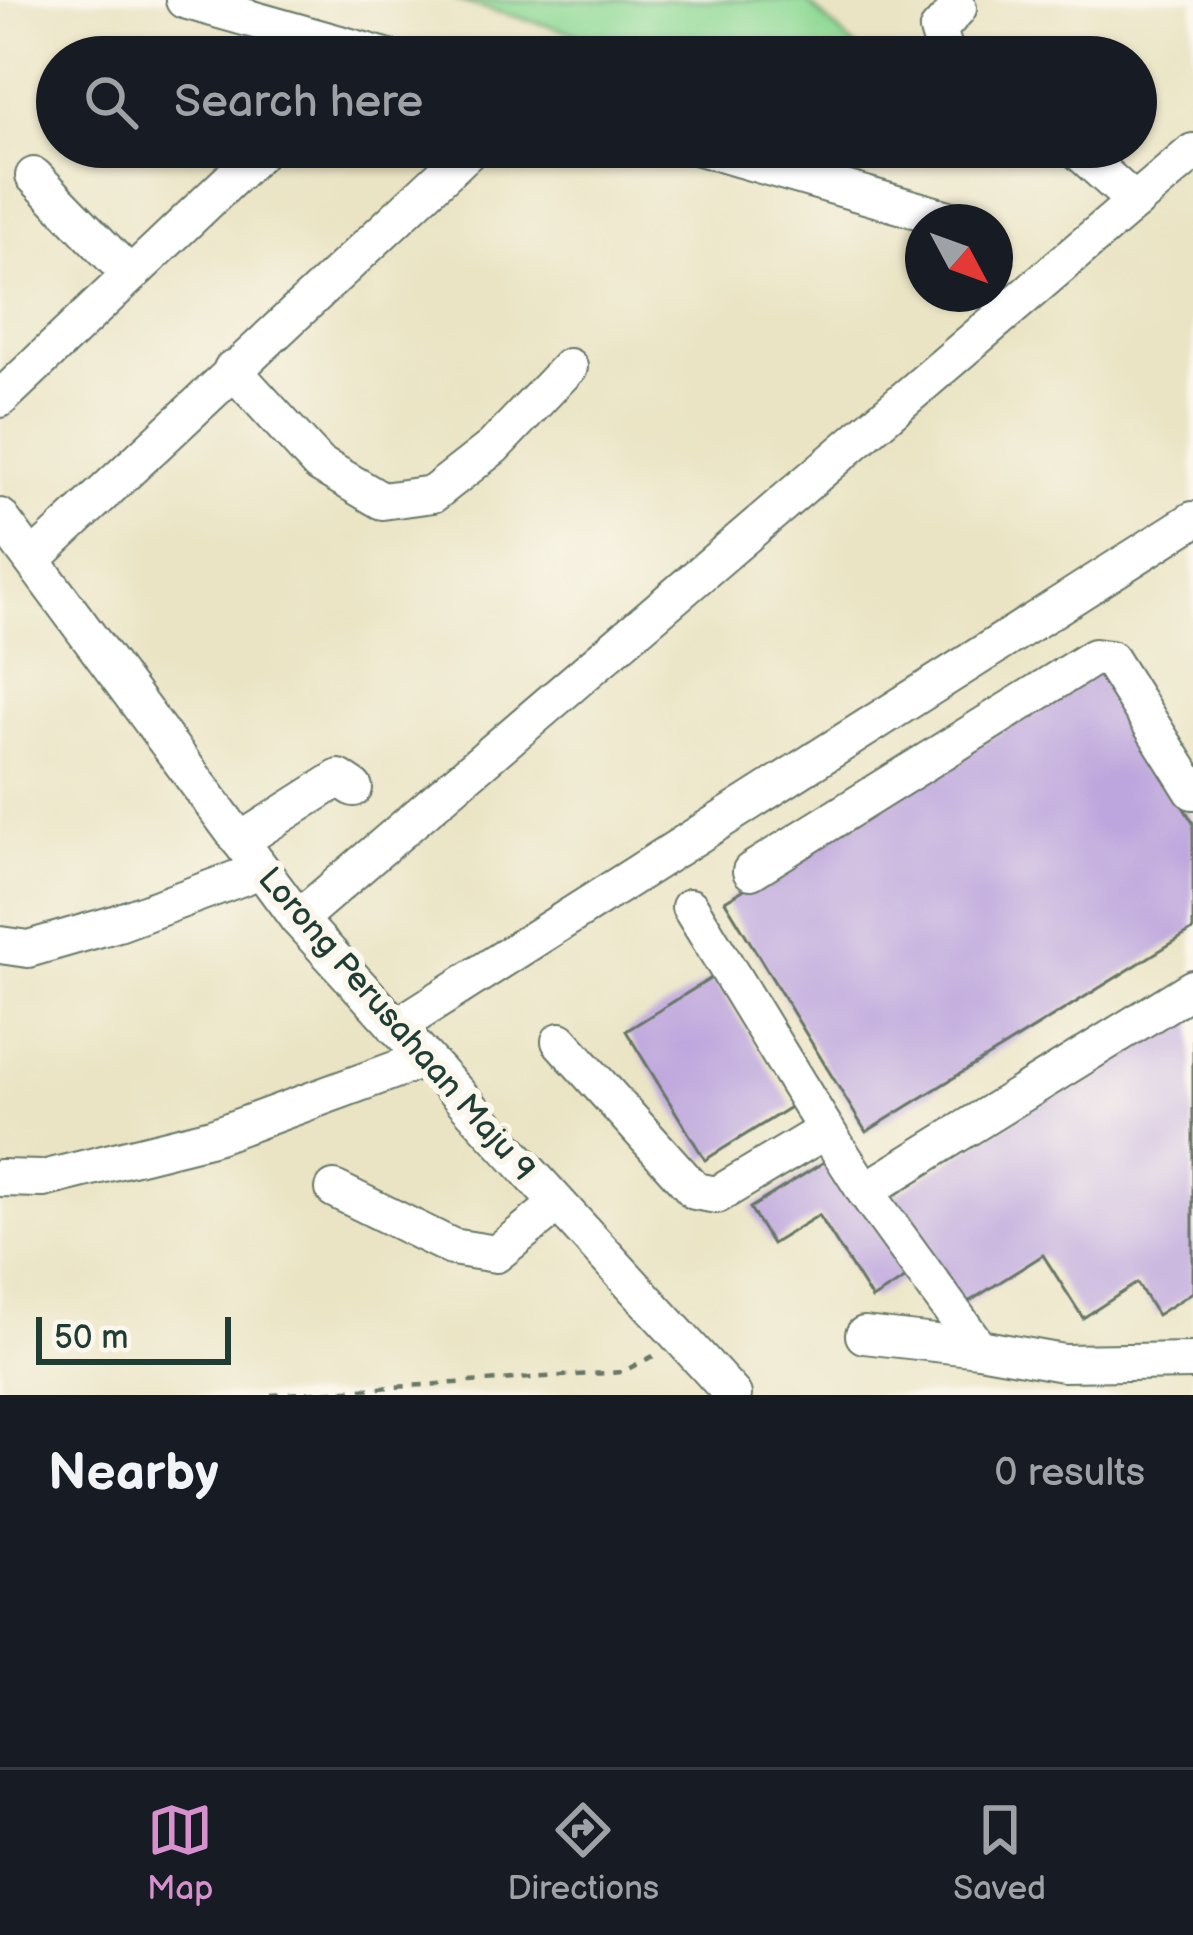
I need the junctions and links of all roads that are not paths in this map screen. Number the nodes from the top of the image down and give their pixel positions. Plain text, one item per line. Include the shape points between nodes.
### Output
1 (184, 0) edge
2 (958, 8) dead end
3 (312, 36) edge
4 (940, 36) edge
5 (1193, 152) edge
6 (243, 168) edge
7 (450, 168) edge
8 (772, 168) edge
9 (1097, 168) edge
10 (34, 176) dead end
11 (1135, 202) junction
12 (905, 206) edge
13 (130, 275) junction
14 (569, 368) dead end
15 (232, 369) junction
16 (0, 399) edge
17 (0, 518) edge
18 (1193, 520) edge
19 (32, 560) junction
20 (354, 788) dead end
21 (1193, 791) edge
22 (251, 856) junction
23 (751, 871) dead end
24 (690, 907) dead end
25 (298, 919) junction
26 (9, 951) edge
27 (1193, 988) edge
28 (396, 1027) junction
29 (560, 1041) dead end
30 (425, 1059) junction
31 (826, 1130) junction
32 (0, 1178) edge
33 (334, 1189) dead end
34 (865, 1191) junction
35 (558, 1204) junction
36 (864, 1335) dead end
37 (980, 1348) junction
38 (1185, 1356) edge
39 (733, 1395) edge

1 - 3 street
2 - 4 street
5 - 11 street
6 - 13 street
7 - 15 street
8 - 12 street
9 - 11 street
10 - 13 street
11 - 25 street
13 - 16 street
14 - 15 street via 493,447 433,494 382,501 319,464
15 - 19 street
17 - 19 street, Lorong Perusahaan Maju 9
18 - 28 street
19 - 22 street, Lorong Perusahaan Maju 9
20 - 22 street via 339,778
21 - 23 street via 1110,659 1094,657
22 - 25 street, Lorong Perusahaan Maju 9
22 - 26 street via 118,923
24 - 31 street
25 - 28 street, Lorong Perusahaan Maju 9
27 - 34 street
28 - 30 street, Lorong Perusahaan Maju 9
29 - 31 street via 695,1191 717,1195
30 - 32 street via 212,1137 43,1179
30 - 35 street, Lorong Perusahaan Maju 9
31 - 34 street
33 - 35 street via 452,1247 496,1253
34 - 37 street
35 - 39 street, Lorong Perusahaan Maju 9
36 - 37 street
37 - 38 street via 1063,1363

